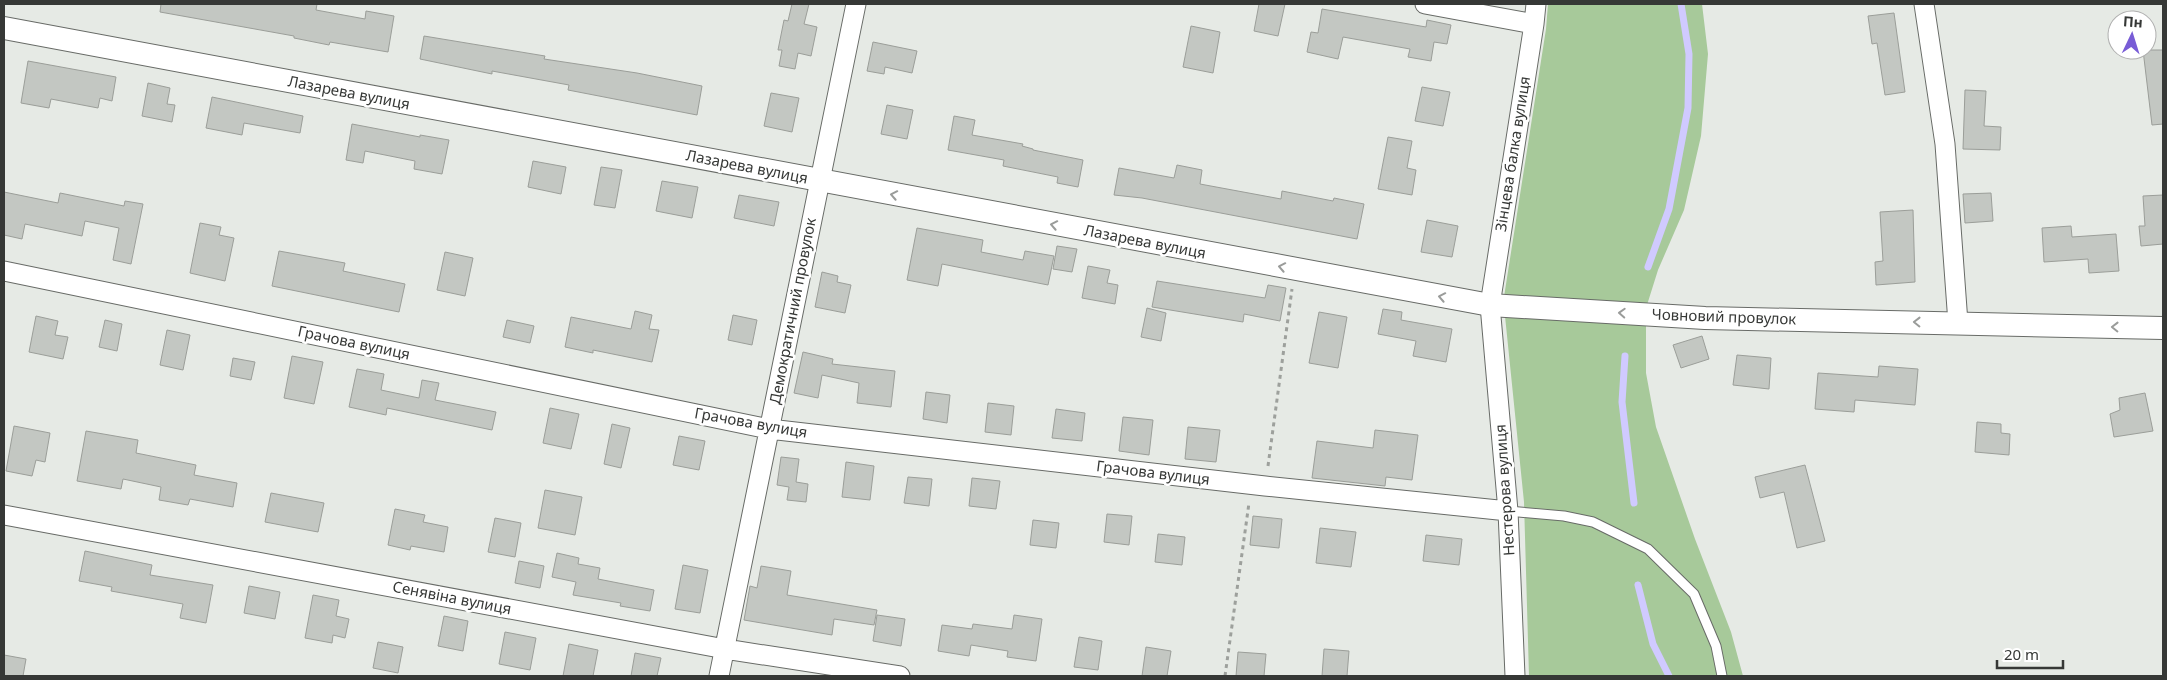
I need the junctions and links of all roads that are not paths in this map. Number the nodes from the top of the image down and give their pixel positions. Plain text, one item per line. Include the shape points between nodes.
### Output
1 (856, 4) edge
2 (1425, 4) edge
3 (1536, 4) edge
4 (1924, 4) edge
5 (1534, 24) junction
6 (4, 28) edge
7 (820, 181) junction
8 (4, 271) edge
9 (1490, 305) junction
10 (1958, 323) junction
11 (2163, 328) edge
12 (770, 428) junction
13 (1508, 511) junction
14 (4, 515) edge
15 (724, 649) junction
16 (719, 676) edge
17 (900, 676) edge
18 (1515, 676) edge
19 (1722, 676) edge

1 - 7 street, Демократичний провулок
2 - 5 street
3 - 5 street, Зінцева балка вулиця
4 - 10 street via 1945,144
5 - 9 street, Зінцева балка вулиця
6 - 7 street, Лазарева вулиця
9 -> 7 street, Лазарева вулиця
7 - 12 street, Демократичний провулок
8 - 12 street, Грачова вулиця
10 -> 9 street, Човновий провулок via 1705,318
9 - 13 street, Нестерова вулиця
11 -> 10 street, Човновий провулок
12 - 13 street, Грачова вулиця
12 - 15 street, Демократичний провулок
13 - 18 street, Нестерова вулиця
13 - 19 lane via 1593,522 1648,549 1694,594 1716,646
14 - 15 street, Сенявіна вулиця
15 - 16 street, Демократичний провулок
15 - 17 street, Сенявіна вулиця

